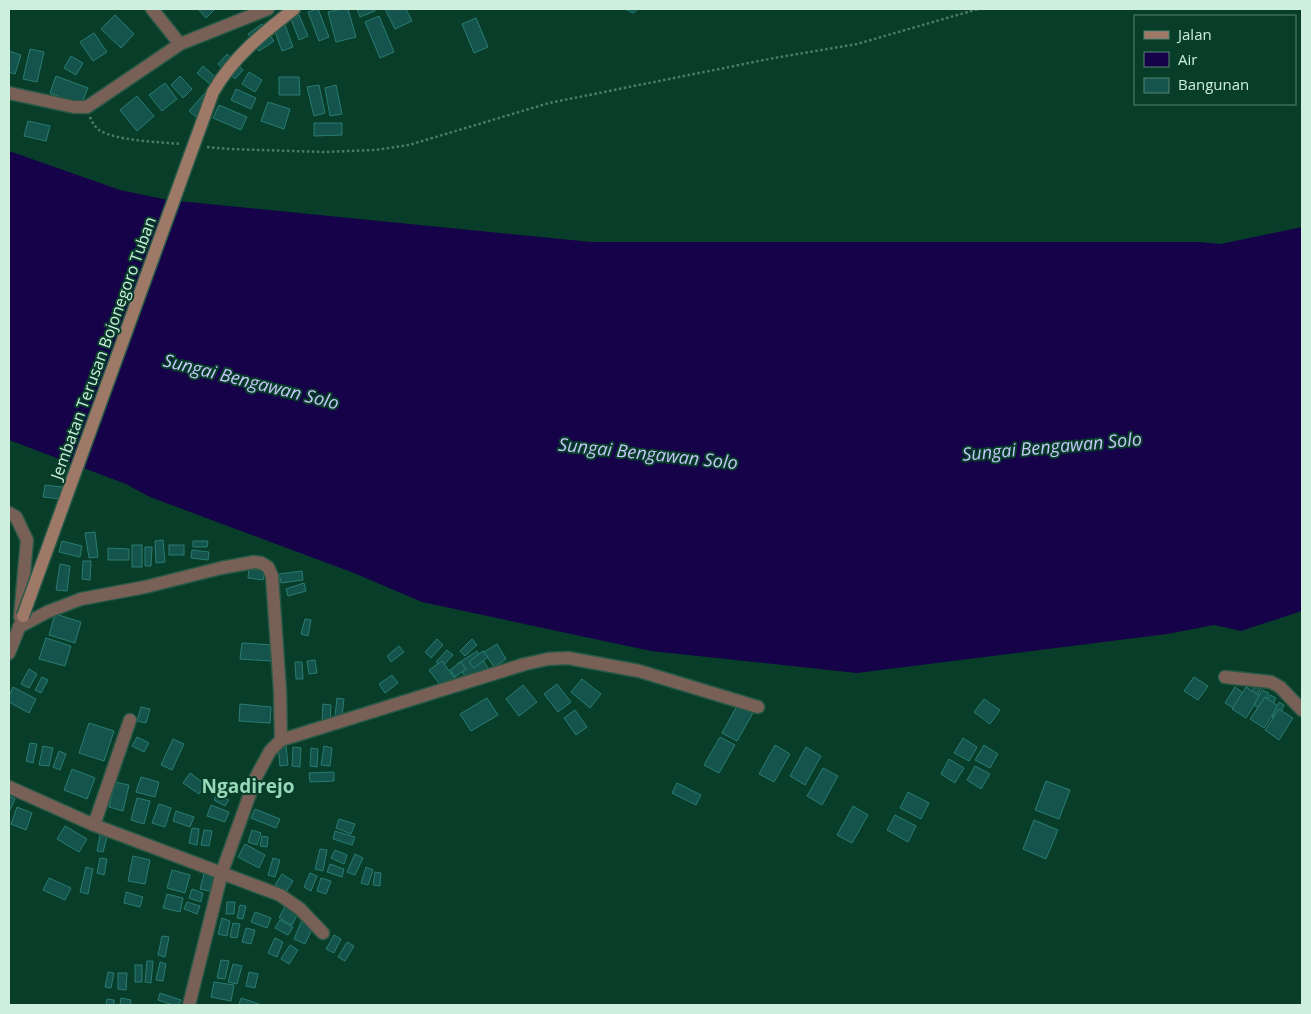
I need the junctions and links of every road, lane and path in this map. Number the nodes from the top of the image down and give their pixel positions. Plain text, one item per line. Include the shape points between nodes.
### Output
1 (152, 9) edge
2 (268, 9) edge
3 (294, 9) edge
4 (978, 9) edge
5 (180, 44) junction
6 (9, 93) edge
7 (87, 107) junction
8 (185, 144) dead end
9 (202, 146) dead end
10 (9, 513) edge
11 (21, 621) junction
12 (9, 653) edge
13 (1225, 677) dead end
14 (758, 707) dead end
15 (1302, 710) edge
16 (130, 720) dead end
17 (281, 740) junction
18 (9, 787) edge
19 (94, 825) junction
20 (222, 872) junction
21 (323, 933) dead end
22 (189, 1005) edge

1 - 5 street
2 - 5 street
3 - 11 street, Jembatan Terusan Bojonegoro Tuban, bridge via 248,48 223,75 213,92
4 - 9 path via 857,44 549,103 409,144 375,150 324,152
5 - 7 street
6 - 7 street
7 - 8 path via 92,122 99,130 132,138
10 - 11 street via 16,517 28,540
11 - 12 street
11 - 17 street via 81,599 221,568 261,563 268,567 272,576
13 - 15 street via 1271,682
14 - 17 street via 640,671 568,658 548,659
16 - 19 street
17 - 20 street via 270,751 256,777
18 - 19 street
19 - 20 street
20 - 21 street via 280,895 300,909
20 - 22 street

